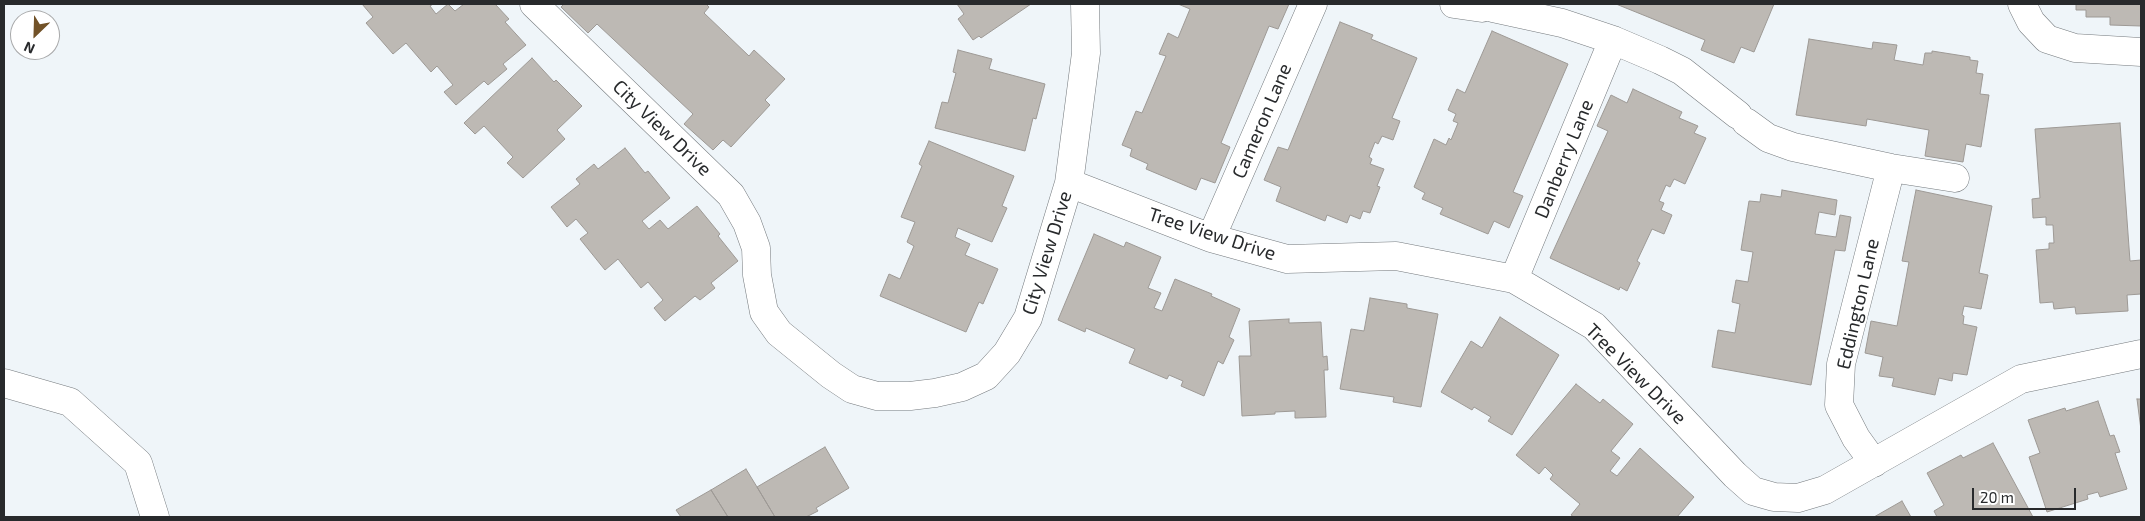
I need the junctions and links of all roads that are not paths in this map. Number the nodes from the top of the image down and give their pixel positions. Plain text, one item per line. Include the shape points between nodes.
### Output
1 (534, 4) edge
2 (1086, 4) edge
3 (1313, 4) edge
4 (1454, 4) edge
5 (2022, 4) edge
6 (1613, 40) junction
7 (2141, 52) edge
8 (1892, 168) junction
9 (1955, 178) dead end
10 (1069, 183) junction
11 (1211, 238) junction
12 (1514, 278) junction
13 (2141, 354) edge
14 (4, 383) edge
15 (1874, 463) junction
16 (155, 517) edge

1 - 10 street, City View Drive via 731,195 747,223 756,248 764,312 780,333 852,389 877,396 910,396 962,387 986,376 1007,353 1028,318
2 - 10 street, City View Drive via 1086,53
3 - 11 street, Cameron Lane
4 - 6 street via 1544,18
5 - 7 street via 2047,39 2075,48
6 - 8 street via 1682,71 1780,144
6 - 12 street, Danberry Lane
8 - 9 street
8 - 15 street, Eddington Lane via 1841,364 1839,405
10 - 11 street, Tree View Drive
11 - 12 street, Tree View Drive via 1287,259 1396,256
12 - 15 street, Tree View Drive via 1594,326 1753,491 1774,498 1798,498 1825,490
13 - 15 street, Tree View Drive via 2021,379
14 - 16 street via 70,402 138,463

